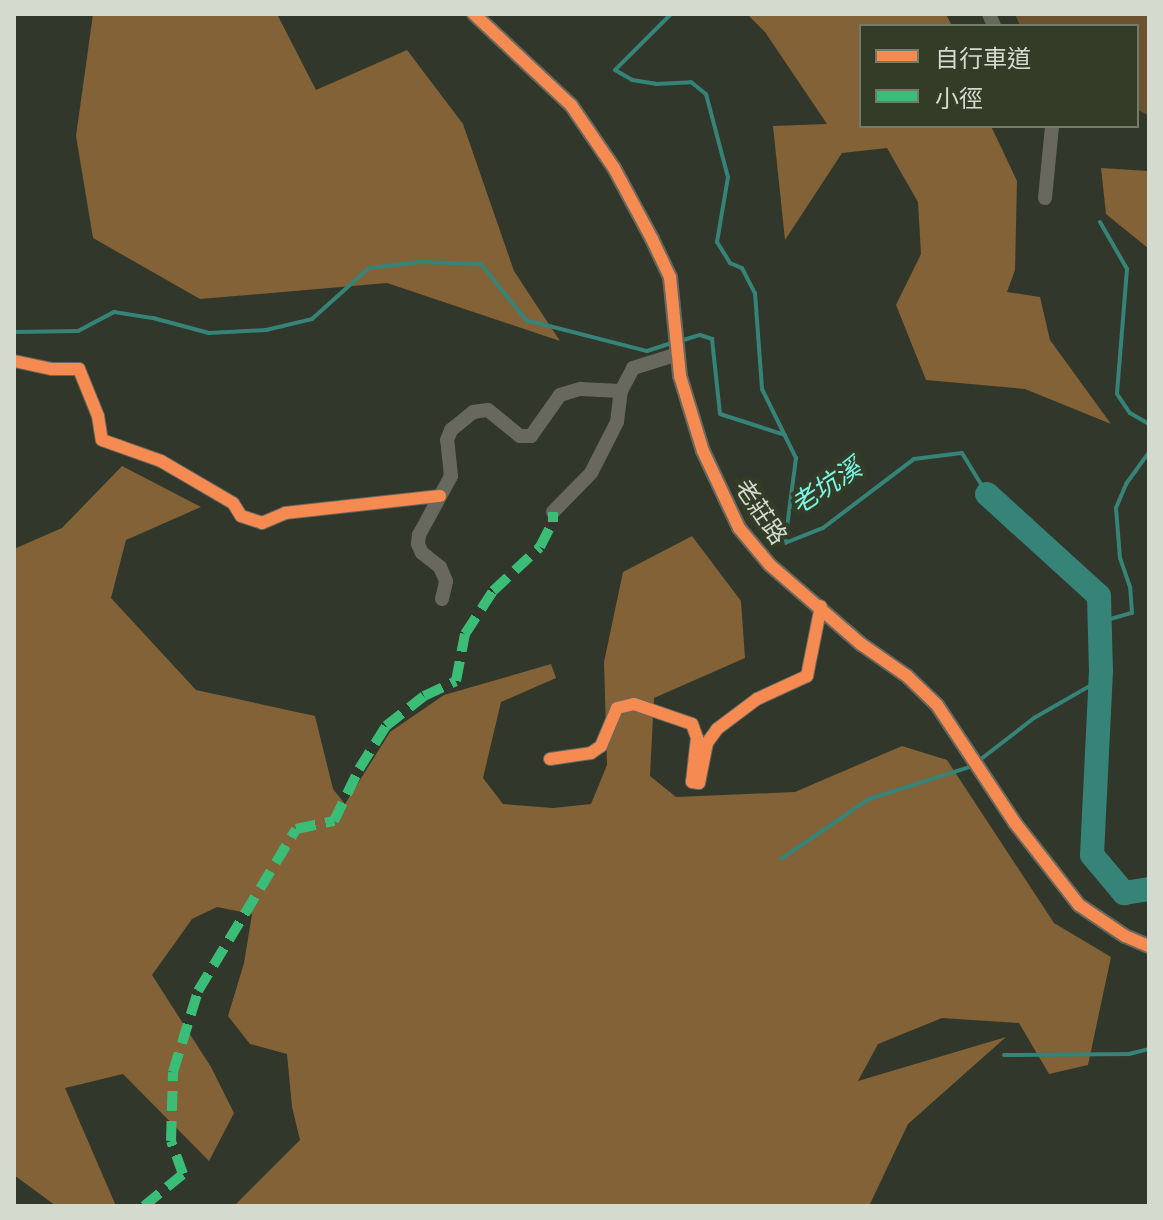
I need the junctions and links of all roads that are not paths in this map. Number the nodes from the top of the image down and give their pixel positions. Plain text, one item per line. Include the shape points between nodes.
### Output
1 (474, 14) edge
2 (1052, 128) edge
3 (1045, 198) dead end
4 (677, 345) junction
5 (14, 361) edge
6 (621, 391) junction
7 (440, 496) junction
8 (553, 512) dead end
9 (442, 599) dead end
10 (821, 606) junction
11 (550, 759) dead end
12 (1149, 946) edge

1 - 4 street, 老莊路 via 571,105 614,168 670,277
2 - 3 street
4 - 6 street via 633,368
4 - 10 street, 老莊路 via 680,376 703,451 739,528 770,565
5 - 7 street via 79,369 102,440 161,461 233,503 241,516 262,523 285,513
6 - 7 street via 580,389 560,395 531,436 520,436 488,410 473,412 447,440 451,476
6 - 8 street via 617,422 591,473
7 - 9 street via 418,544 440,567 446,581
10 - 11 street via 807,676 757,699 717,729 707,743 699,783 692,782 697,738 692,724 634,704 617,708 601,746 591,753
10 - 12 street, 老莊路 via 937,705 1079,905

